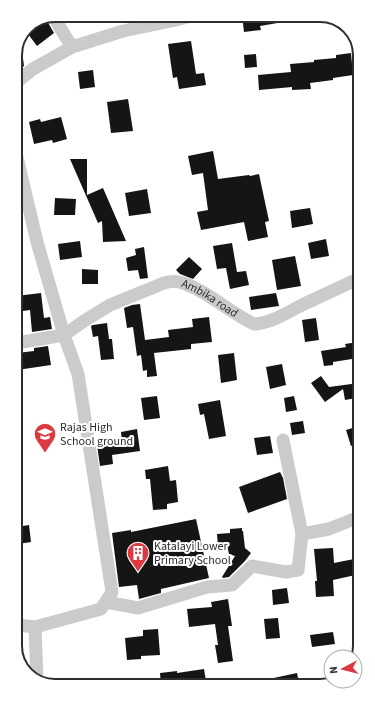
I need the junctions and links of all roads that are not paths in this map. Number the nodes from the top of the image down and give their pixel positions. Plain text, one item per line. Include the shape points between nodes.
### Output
1 (57, 22) edge
2 (166, 22) edge
3 (72, 47) junction
4 (22, 78) edge
5 (22, 178) edge
6 (353, 281) edge
7 (64, 335) junction
8 (22, 342) edge
9 (283, 440) dead end
10 (353, 520) edge
11 (302, 534) junction
12 (106, 602) junction
13 (22, 625) edge
14 (35, 627) junction
15 (37, 673) edge

1 - 3 street
2 - 3 street via 123,31
3 - 4 street
5 - 7 street
6 - 7 street, Ambika road via 274,319 254,324 200,291 182,282 170,281 110,305
7 - 8 street
7 - 12 street via 78,374 112,592
9 - 11 street
10 - 11 street via 329,530
11 - 12 street via 298,570 286,572 252,566 232,585 207,587 138,608
12 - 14 street via 102,609
13 - 14 street
14 - 15 street

